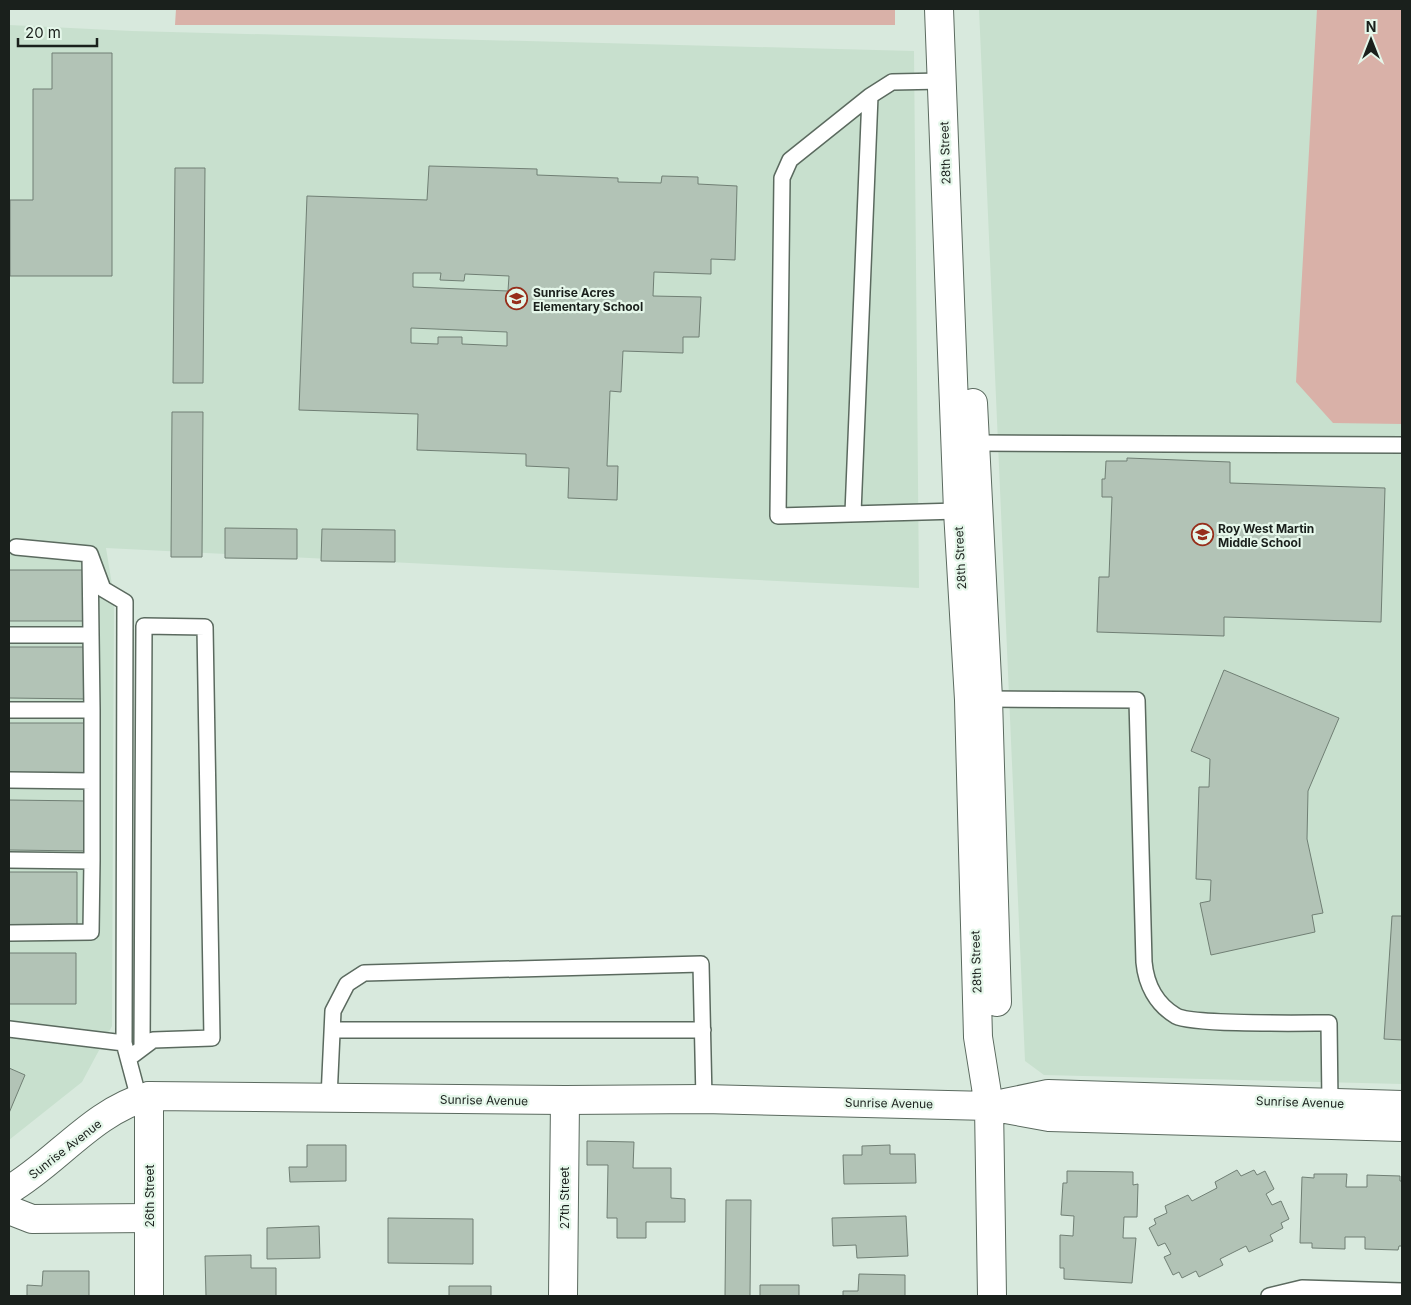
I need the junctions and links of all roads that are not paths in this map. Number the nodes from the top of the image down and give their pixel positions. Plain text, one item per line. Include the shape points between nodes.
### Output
1 (939, 9) edge
2 (954, 9) edge
3 (943, 81) junction
4 (870, 96) junction
5 (974, 443) junction
6 (1402, 445) edge
7 (958, 511) junction
8 (853, 513) junction
9 (16, 547) dead end
10 (90, 554) junction
11 (9, 635) edge
12 (91, 635) junction
13 (978, 700) junction
14 (9, 710) edge
15 (92, 710) junction
16 (9, 780) edge
17 (92, 780) junction
18 (9, 860) edge
19 (92, 861) junction
20 (9, 933) edge
21 (9, 1030) edge
22 (333, 1030) junction
23 (703, 1030) junction
24 (124, 1043) junction
25 (142, 1048) junction
26 (129, 1058) junction
27 (144, 1098) junction
28 (329, 1098) junction
29 (704, 1099) junction
30 (565, 1100) junction
31 (1330, 1103) junction
32 (1402, 1105) edge
33 (989, 1106) junction
34 (1402, 1127) edge
35 (9, 1190) edge
36 (9, 1210) edge
37 (149, 1218) junction
38 (1402, 1291) edge
39 (148, 1296) edge
40 (563, 1296) edge
41 (992, 1296) edge
42 (1269, 1296) edge

1 - 3 street, 28th Street
2 - 5 street, 28th Street
3 - 4 lane via 892,82
3 - 7 street, 28th Street
4 - 8 lane
4 - 8 lane via 790,160 782,178 778,516
5 - 6 lane
5 - 13 street, 28th Street
7 - 8 lane
7 - 13 street, 28th Street
9 - 10 lane
10 - 12 lane
10 - 24 lane via 103,589 125,602
11 - 12 lane
12 - 15 lane
13 - 31 lane via 1137,700 1144,962 1149,986 1166,1009 1187,1020 1329,1023
13 - 33 street, 28th Street via 998,1035
14 - 15 lane
15 - 17 lane
16 - 17 lane
17 - 19 lane
18 - 19 lane
19 - 20 lane via 91,932
21 - 24 lane
22 - 23 lane
22 - 23 lane via 333,1011 347,984 364,973 701,964
22 - 28 lane
23 - 29 lane
24 - 26 lane
25 - 25 lane via 153,1040 212,1038 205,627 144,626
25 - 26 lane
26 - 27 lane
27 - 28 street, Sunrise Avenue
27 - 35 street, Sunrise Avenue via 90,1126
27 - 37 street, 26th Street
28 - 30 street, Sunrise Avenue
29 - 30 street, Sunrise Avenue
29 - 33 street, Sunrise Avenue
30 - 40 street, 27th Street
31 - 32 street, Sunrise Avenue
31 - 33 street, Sunrise Avenue via 1048,1094
33 - 34 street, Sunrise Avenue via 1049,1117
33 - 41 street, 28th Street
36 - 37 street via 32,1219
37 - 39 street, 26th Street
38 - 42 lane via 1302,1288

